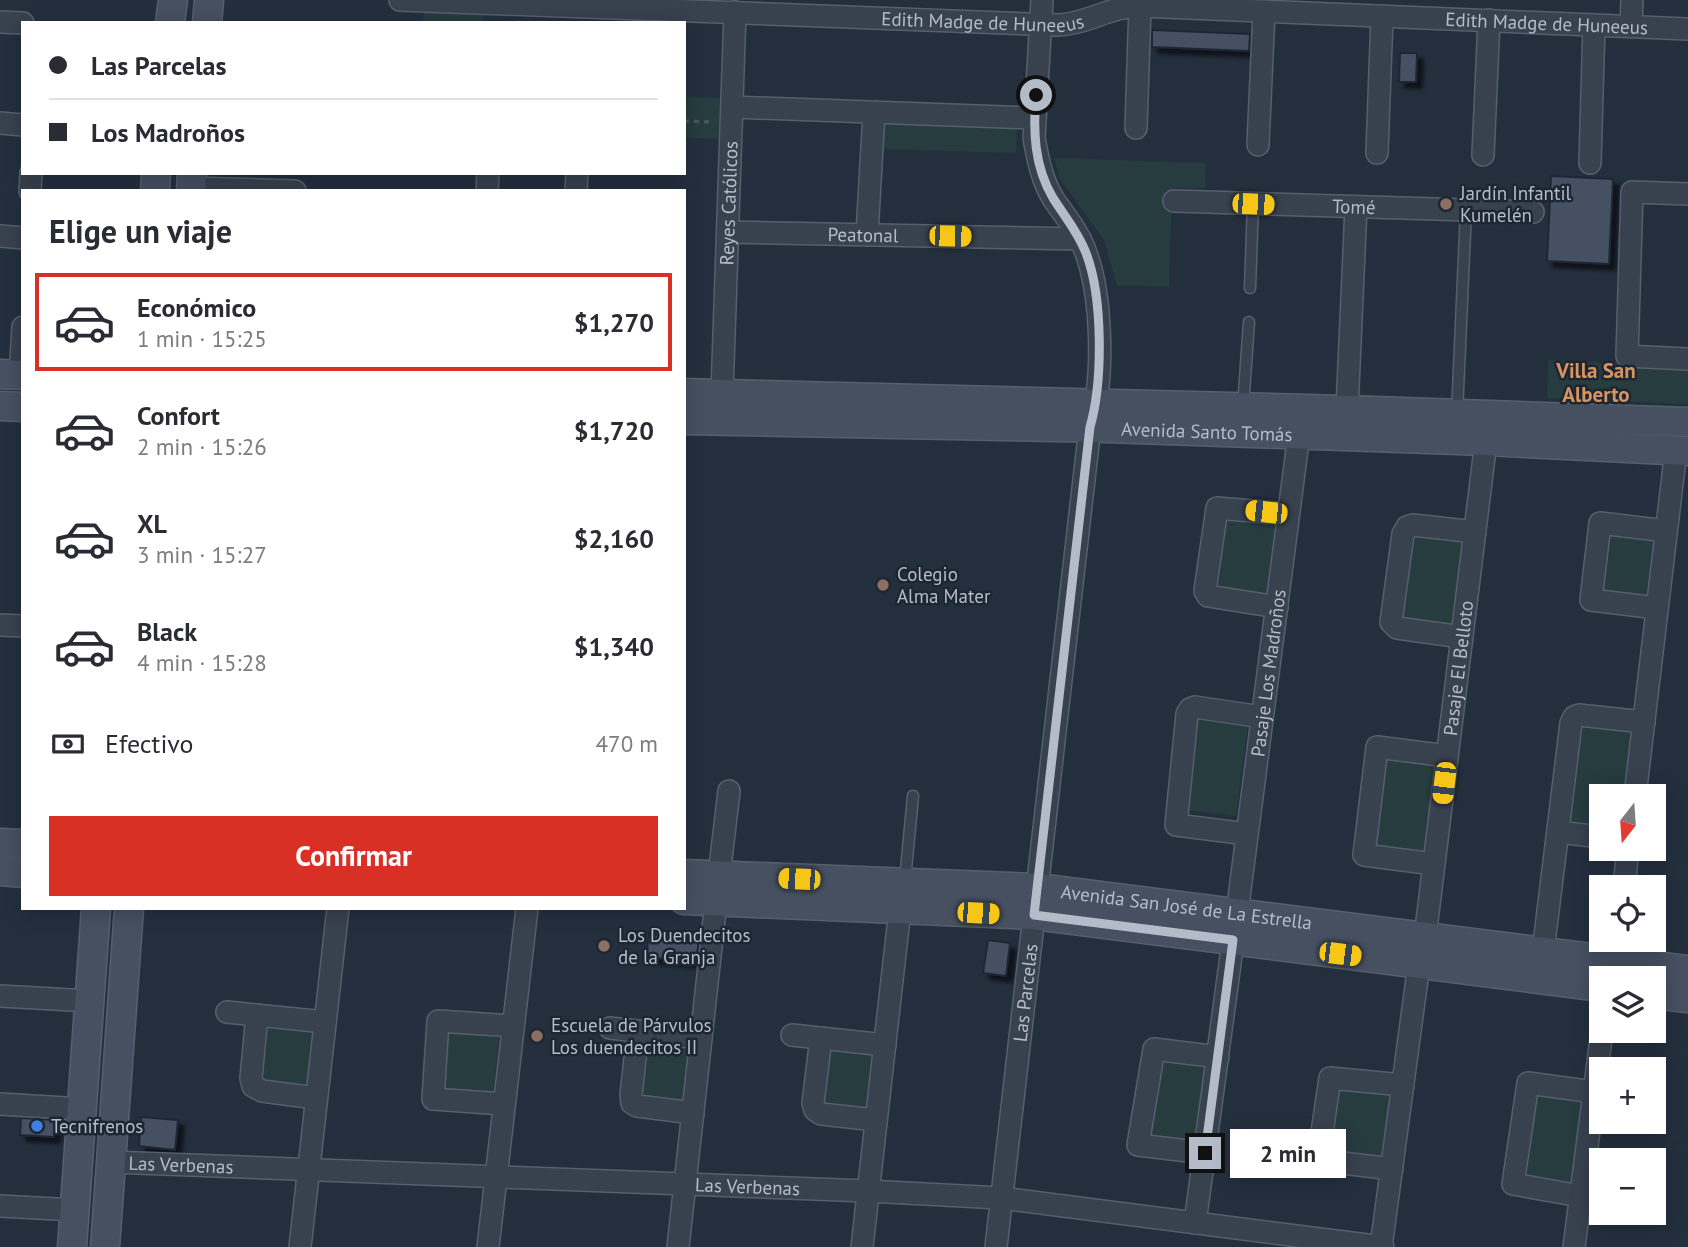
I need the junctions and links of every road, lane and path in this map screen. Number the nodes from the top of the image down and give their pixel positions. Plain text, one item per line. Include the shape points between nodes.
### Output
1 (173, 0) edge
2 (209, 0) edge
3 (400, 0) edge
4 (1042, 0) edge
5 (1523, 0) edge
6 (1632, 0) edge
7 (526, 2) edge
8 (652, 4) edge
9 (1202, 4) edge
10 (770, 6) edge
11 (1140, 6) junction
12 (1309, 6) edge
13 (1414, 9) edge
14 (1264, 11) junction
15 (735, 12) junction
16 (495, 13) edge
17 (583, 15) edge
18 (1382, 16) junction
19 (1489, 20) junction
20 (170, 21) edge
21 (207, 21) edge
22 (0, 22) edge
23 (1522, 22) junction
24 (21, 23) edge
25 (1041, 24) junction
26 (1594, 24) junction
27 (1631, 26) junction
28 (1688, 29) edge
29 (874, 112) junction
30 (732, 114) junction
31 (1034, 118) junction
32 (686, 121) edge
33 (0, 123) edge
34 (21, 125) edge
35 (1136, 128) dead end
36 (1258, 145) dead end
37 (1377, 153) dead end
38 (1483, 155) dead end
39 (1590, 163) dead end
40 (191, 184) edge
41 (265, 189) edge
42 (1688, 194) edge
43 (1174, 201) dead end
44 (1253, 204) junction
45 (1356, 207) junction
46 (1466, 210) junction
47 (1533, 212) dead end
48 (727, 232) junction
49 (867, 234) junction
50 (0, 236) edge
51 (21, 238) edge
52 (1080, 239) junction
53 (1251, 288) dead end
54 (1249, 322) dead end
55 (21, 337) edge
56 (1688, 359) edge
57 (14, 374) edge
58 (686, 393) edge
59 (722, 394) junction
60 (0, 406) edge
61 (21, 407) edge
62 (1243, 407) junction
63 (1347, 410) junction
64 (1457, 414) junction
65 (1094, 415) junction
66 (686, 421) edge
67 (1688, 422) edge
68 (1299, 434) junction
69 (1486, 441) junction
70 (1682, 450) edge
71 (1289, 514) junction
72 (1666, 531) junction
73 (1475, 532) junction
74 (1277, 607) junction
75 (1657, 608) junction
76 (0, 625) edge
77 (21, 626) edge
78 (1462, 637) junction
79 (1262, 717) junction
80 (1644, 722) junction
81 (1447, 756) junction
82 (1636, 784) edge
83 (729, 791) dead end
84 (913, 796) dead end
85 (1558, 832) junction
86 (1247, 834) junction
87 (1589, 836) edge
88 (0, 843) edge
89 (21, 844) edge
90 (1434, 864) junction
91 (0, 871) edge
92 (21, 873) edge
93 (686, 875) edge
94 (718, 889) junction
95 (902, 896) junction
96 (686, 899) edge
97 (1035, 902) junction
98 (96, 910) edge
99 (129, 910) edge
100 (338, 910) edge
101 (527, 910) edge
102 (1235, 927) junction
103 (1422, 951) junction
104 (1589, 951) edge
105 (1543, 952) junction
106 (1623, 952) edge
107 (1688, 970) edge
108 (1589, 985) edge
109 (1666, 995) edge
110 (0, 996) edge
111 (1688, 998) edge
112 (89, 1001) junction
113 (227, 1012) dead end
114 (257, 1015) junction
115 (325, 1022) junction
116 (513, 1026) junction
117 (610, 1028) dead end
118 (638, 1031) junction
119 (792, 1035) dead end
120 (701, 1038) junction
121 (821, 1038) junction
122 (885, 1045) junction
123 (1218, 1057) junction
124 (1403, 1085) junction
125 (1589, 1091) edge
126 (316, 1098) junction
127 (0, 1104) edge
128 (504, 1104) junction
129 (82, 1109) junction
130 (693, 1113) junction
131 (876, 1120) junction
132 (1589, 1129) edge
133 (1205, 1153) junction
134 (111, 1162) junction
135 (308, 1169) junction
136 (1392, 1169) junction
137 (496, 1176) junction
138 (685, 1183) junction
139 (868, 1191) junction
140 (1580, 1196) junction
141 (1000, 1198) junction
142 (0, 1206) edge
143 (75, 1210) junction
144 (1195, 1223) junction
145 (72, 1247) edge
146 (104, 1247) edge
147 (299, 1247) edge
148 (488, 1247) edge
149 (678, 1247) edge
150 (862, 1247) edge
151 (996, 1247) edge
152 (1382, 1247) edge
153 (1574, 1247) edge

1 - 20 main road
2 - 21 main road
3 - 16 street, Edith Madge de Huneeus
4 - 25 street, Las Parcelas
5 - 23 street
6 - 27 street
7 - 16 street, Edith Madge de Huneeus
7 - 17 street, Edith Madge de Huneeus
8 - 15 street, Edith Madge de Huneeus
8 - 17 street, Edith Madge de Huneeus
9 - 11 street, Edith Madge de Huneeus
9 - 14 street, Edith Madge de Huneeus
10 - 15 street, Edith Madge de Huneeus
10 - 25 street, Edith Madge de Huneeus
11 - 25 street, Edith Madge de Huneeus via 1114,9 1073,24
11 - 35 street
12 - 14 street, Edith Madge de Huneeus
12 - 18 street, Edith Madge de Huneeus
13 - 18 street, Edith Madge de Huneeus
13 - 19 street, Edith Madge de Huneeus
14 - 36 street
15 - 30 street, Reyes Católicos
18 - 37 street
19 - 23 street, Edith Madge de Huneeus
19 - 38 street
22 - 24 street
23 - 26 street, Edith Madge de Huneeus
25 - 31 street, Las Parcelas
26 - 27 street, Edith Madge de Huneeus
26 - 39 street
27 - 28 street, Edith Madge de Huneeus
29 - 30 street
29 - 31 street
29 - 49 street
30 - 32 path
30 - 48 street, Reyes Católicos
31 - 52 street, Las Parcelas via 1041,172
33 - 34 street
40 - 41 street
42 - 56 street via 1632,192 1627,356
43 - 44 street, Tomé
44 - 45 street, Tomé
44 - 53 lane
45 - 46 street, Tomé
45 - 63 street
46 - 47 street, Tomé
46 - 64 lane
48 - 49 street, Peatonal
48 - 59 street, Reyes Católicos
49 - 52 street, Peatonal
50 - 51 street
52 - 65 street, Las Parcelas via 1092,271 1097,305
54 - 62 lane
55 - 57 street
58 - 59 main road, Avenida Santo Tomás
59 - 65 main road, Avenida Santo Tomás
60 - 61 main road
62 - 63 main road, Avenida Santo Tomás
62 - 65 main road, Avenida Santo Tomás
63 - 64 main road, Avenida Santo Tomás
64 - 67 main road, Avenida Santo Tomás
65 - 66 main road, Avenida Santo Tomás
65 - 68 main road, Avenida Santo Tomás
65 - 97 street, Las Parcelas
68 - 69 main road, Avenida Santo Tomás
68 - 71 street, Pasaje Los Madroños
69 - 70 main road, Avenida Santo Tomás
69 - 73 street, Pasaje El Belloto
70 - 72 street
71 - 74 street, Pasaje Los Madroños
71 - 74 street via 1220,507 1211,539 1205,595
72 - 75 street
72 - 75 street via 1600,523 1592,587 1591,600
73 - 78 street, Pasaje El Belloto
73 - 78 street via 1407,527 1391,622 1397,628
74 - 79 street, Pasaje Los Madroños
75 - 80 street
76 - 77 street
78 - 81 street, Pasaje El Belloto
79 - 86 street, Pasaje Los Madroños
79 - 86 street via 1195,708 1187,715 1176,825
80 - 82 street
80 - 85 street via 1574,717
81 - 90 street, Pasaje El Belloto
81 - 90 street via 1377,747 1364,855
83 - 94 street
84 - 95 lane
85 - 87 street
85 - 105 street
86 - 102 street, Pasaje Los Madroños
88 - 89 main road
90 - 103 street, Pasaje El Belloto
91 - 92 main road
93 - 94 main road, Avenida San José de La Estrella
94 - 95 main road, Avenida San José de La Estrella
94 - 96 main road, Avenida San José de La Estrella
94 - 120 street
95 - 97 main road, Avenida San José de La Estrella
95 - 122 street
97 - 102 main road, Avenida San José de La Estrella
97 - 141 street, Las Parcelas
98 - 112 main road
99 - 134 main road
100 - 115 street
101 - 116 street
102 - 103 main road, Avenida San José de La Estrella
102 - 123 street, Pasaje Los Madroños
103 - 105 main road, Avenida San José de La Estrella
103 - 108 main road, Avenida San José de La Estrella
103 - 124 street, Pasaje El Belloto
104 - 105 main road, Avenida San José de La Estrella
106 - 107 main road, Avenida San José de La Estrella
109 - 111 main road
110 - 112 street
112 - 129 main road
113 - 114 street
114 - 115 street
114 - 126 street via 253,1086
115 - 126 street
116 - 128 street
116 - 128 street via 438,1021 433,1099
117 - 118 street
118 - 120 street
118 - 130 street via 632,1103
119 - 121 street
120 - 130 street
121 - 122 street
121 - 131 street via 815,1110
122 - 131 street
123 - 133 street, Pasaje Los Madroños
123 - 133 street via 1154,1049 1138,1145
124 - 136 street, Pasaje El Belloto
124 - 136 street via 1330,1078 1318,1160
125 - 140 street via 1528,1083 1513,1184
126 - 135 street
127 - 129 street
128 - 137 street
129 - 143 main road
130 - 138 street
131 - 139 street
132 - 140 street
133 - 144 street, Pasaje Los Madroños
134 - 135 street, Las Verbenas
134 - 146 main road
135 - 137 street, Las Verbenas
135 - 147 street
136 - 152 street, Pasaje El Belloto
137 - 138 street, Las Verbenas
137 - 148 street
138 - 139 street, Las Verbenas
138 - 149 street
139 - 141 street, Las Verbenas
139 - 150 street
140 - 153 street
141 - 144 street, Las Verbenas
141 - 151 street, Las Parcelas
142 - 143 street
143 - 145 main road
144 - 152 street, Las Verbenas

